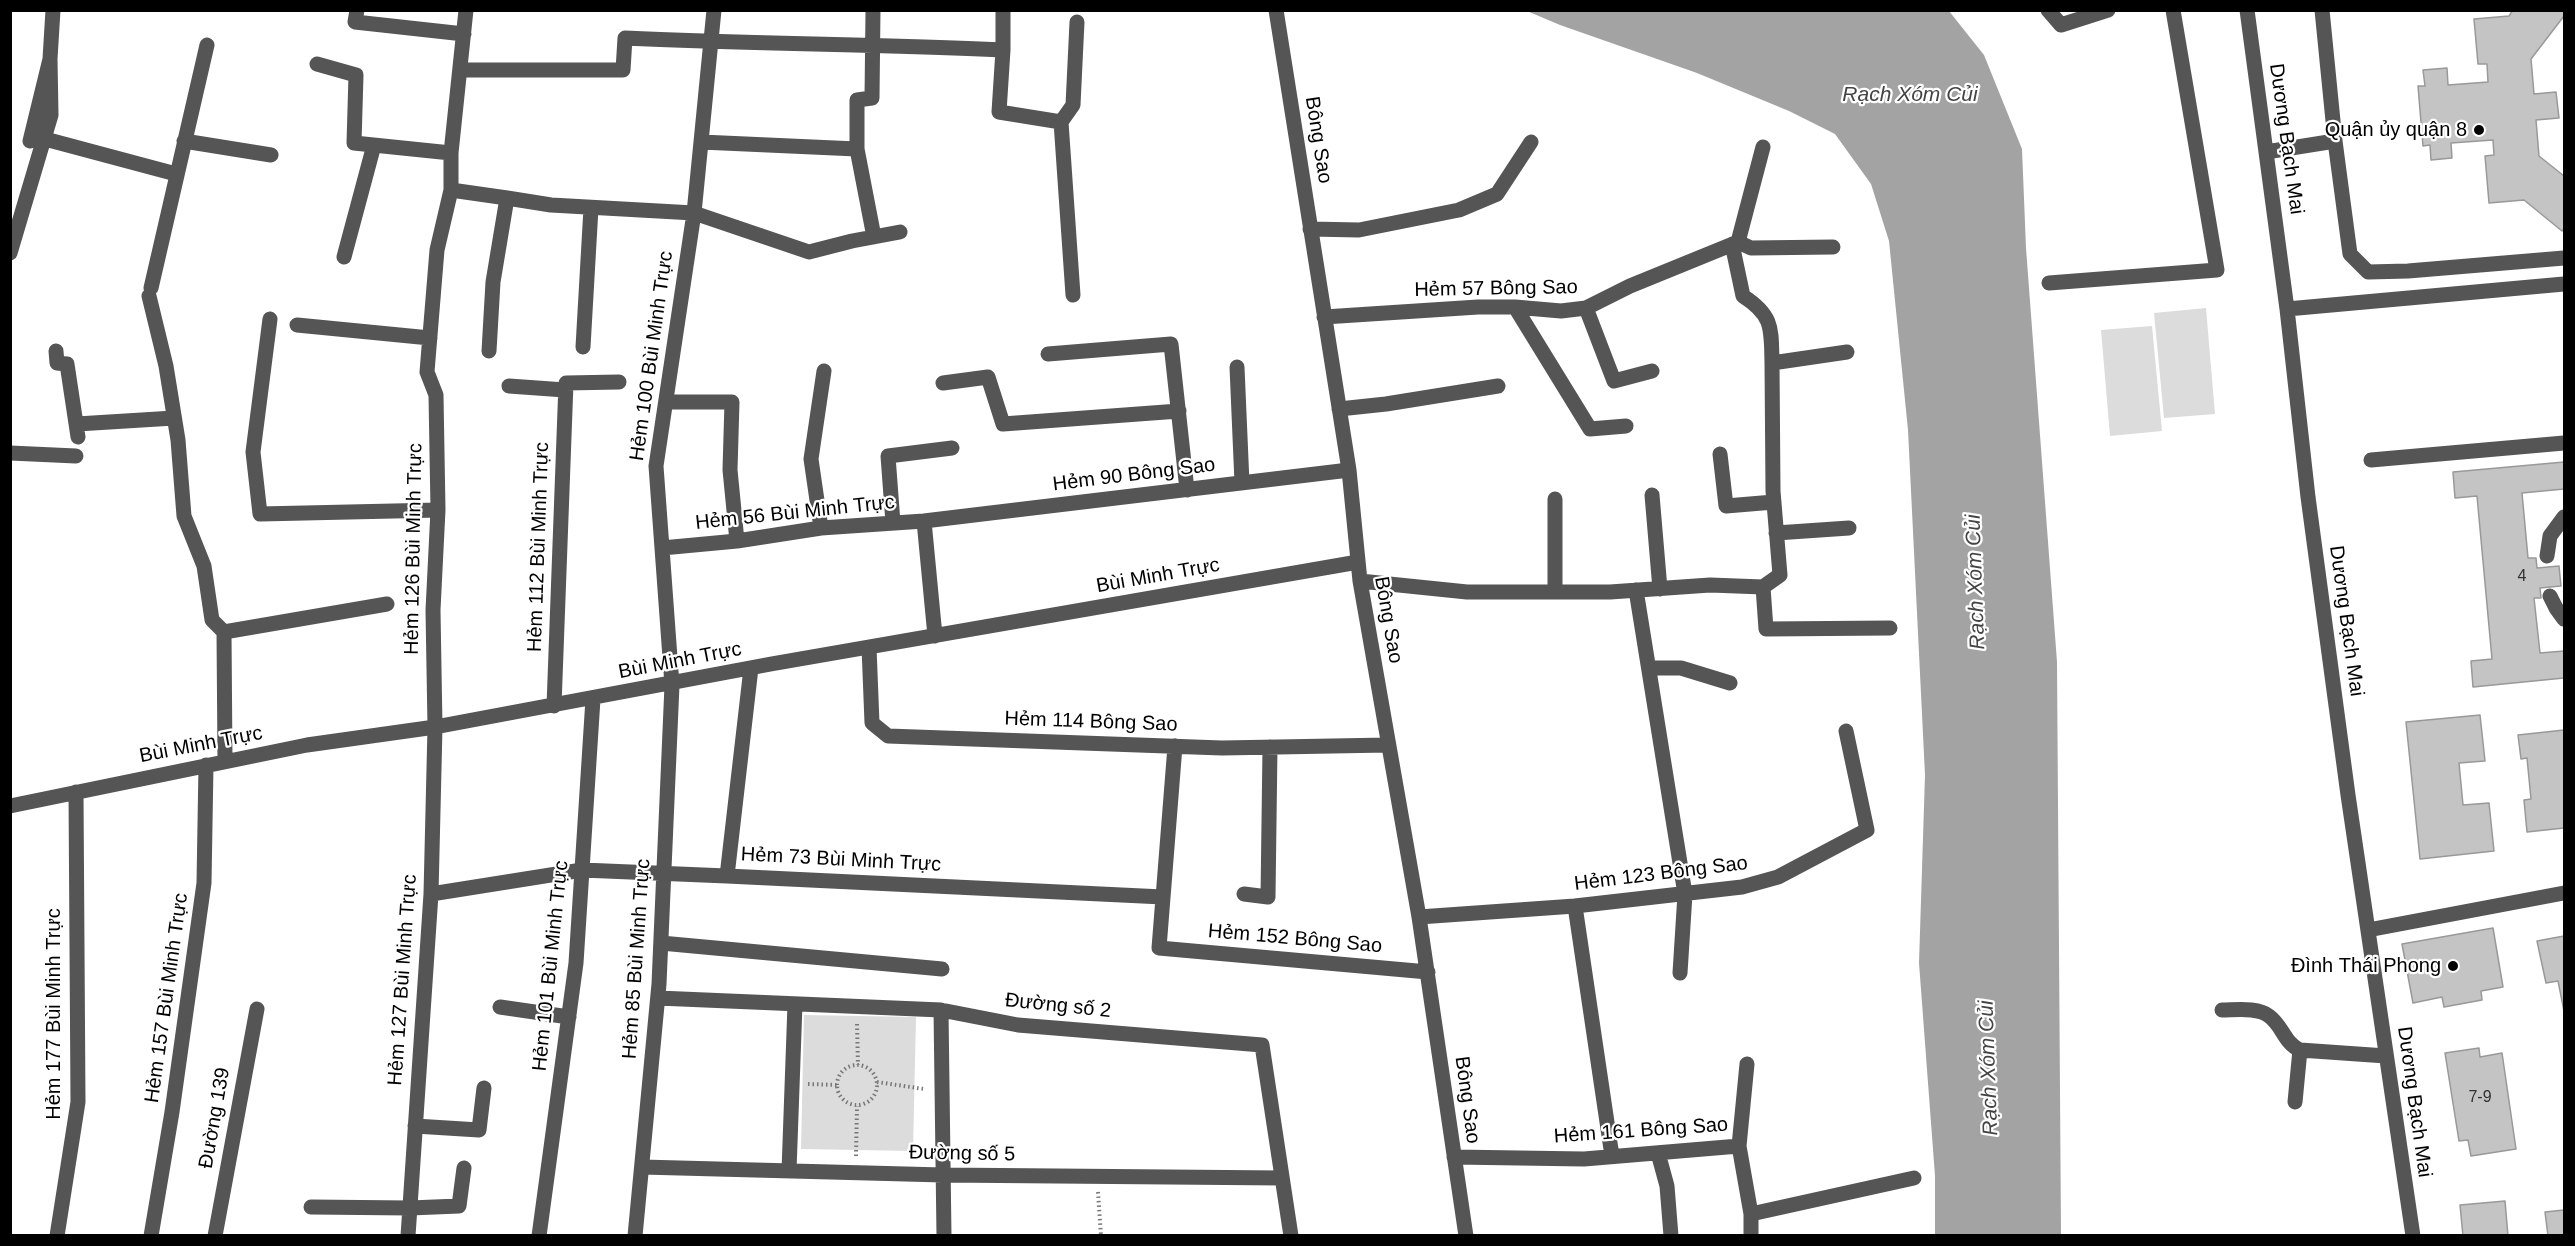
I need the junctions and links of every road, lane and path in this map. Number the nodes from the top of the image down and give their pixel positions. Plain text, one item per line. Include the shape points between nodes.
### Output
1 (53, 10) edge
2 (357, 10) edge
3 (466, 10) edge
4 (714, 10) edge
5 (873, 10) edge
6 (1003, 10) edge
7 (1276, 10) edge
8 (2048, 10) edge
9 (2108, 10) edge
10 (2173, 10) edge
11 (2247, 10) edge
12 (2322, 10) edge
13 (1077, 22) dead end
14 (464, 34) junction
15 (711, 42) junction
16 (873, 44) junction
17 (207, 45) dead end
18 (1003, 50) junction
19 (317, 64) dead end
20 (460, 70) junction
21 (1061, 122) junction
22 (37, 140) junction
23 (184, 141) junction
24 (2335, 141) junction
25 (701, 142) junction
26 (1532, 142) dead end
27 (374, 145) junction
28 (1763, 147) dead end
29 (857, 149) junction
30 (2266, 152) junction
31 (451, 153) junction
32 (271, 155) dead end
33 (176, 174) junction
34 (451, 190) junction
35 (507, 198) junction
36 (591, 208) junction
37 (694, 213) junction
38 (1310, 229) junction
39 (900, 232) dead end
40 (874, 237) junction
41 (1735, 243) junction
42 (1833, 247) dead end
43 (10, 253) edge
44 (344, 257) dead end
45 (2565, 258) edge
46 (2049, 283) dead end
47 (2565, 284) edge
48 (1072, 295) dead end
49 (1515, 307) junction
50 (1586, 308) junction
51 (2287, 309) junction
52 (1324, 317) junction
53 (270, 319) dead end
54 (297, 325) dead end
55 (429, 338) junction
56 (583, 347) dead end
57 (56, 351) dead end
58 (489, 351) dead end
59 (1847, 352) dead end
60 (1048, 354) dead end
61 (1772, 363) junction
62 (1237, 367) dead end
63 (824, 371) dead end
64 (1652, 371) dead end
65 (619, 382) dead end
66 (943, 383) dead end
67 (509, 386) dead end
68 (1498, 386) dead end
69 (565, 390) junction
70 (666, 402) junction
71 (1339, 409) junction
72 (1179, 411) junction
73 (174, 418) junction
74 (1626, 426) dead end
75 (2565, 443) edge
76 (952, 448) dead end
77 (10, 453) edge
78 (1720, 454) dead end
79 (76, 456) dead end
80 (2371, 460) dead end
81 (1349, 470) junction
82 (1242, 483) junction
83 (1187, 490) junction
84 (1652, 495) dead end
85 (1555, 499) dead end
86 (1774, 502) junction
87 (438, 510) junction
88 (2565, 517) edge
89 (924, 521) junction
90 (893, 523) junction
91 (820, 528) junction
92 (1849, 528) dead end
93 (1776, 533) junction
94 (737, 541) junction
95 (662, 548) junction
96 (2547, 556) dead end
97 (1358, 562) junction
98 (1360, 581) junction
99 (1763, 587) junction
100 (1660, 588) junction
101 (1636, 590) junction
102 (1555, 592) junction
103 (2550, 596) dead end
104 (387, 604) dead end
105 (2565, 619) edge
106 (1890, 628) dead end
107 (224, 632) junction
108 (935, 636) junction
109 (869, 647) junction
110 (751, 668) junction
111 (1649, 668) junction
112 (1730, 683) dead end
113 (672, 685) junction
114 (593, 699) junction
115 (554, 706) junction
116 (435, 727) junction
117 (1846, 730) dead end
118 (1388, 745) junction
119 (1175, 746) junction
120 (1270, 747) junction
121 (225, 761) junction
122 (206, 765) junction
123 (76, 792) junction
124 (10, 806) edge
125 (582, 870) junction
126 (664, 873) junction
127 (727, 876) junction
128 (2565, 893) edge
129 (430, 894) junction
130 (1244, 894) dead end
131 (1685, 894) junction
132 (1163, 897) junction
133 (1575, 906) junction
134 (1419, 917) junction
135 (2368, 930) junction
136 (661, 943) junction
137 (942, 969) dead end
138 (1428, 972) junction
139 (1680, 973) dead end
140 (658, 998) junction
141 (795, 1004) junction
142 (857, 1006) junction
143 (500, 1007) dead end
144 (256, 1008) dead end
145 (941, 1010) junction
146 (2222, 1010) dead end
147 (569, 1017) junction
148 (2300, 1050) junction
149 (2386, 1056) junction
150 (1747, 1064) dead end
151 (858, 1065) junction
152 (877, 1082) junction
153 (792, 1084) junction
154 (837, 1085) junction
155 (484, 1088) dead end
156 (941, 1091) junction
157 (2295, 1102) dead end
158 (857, 1106) junction
159 (415, 1126) junction
160 (1739, 1146) junction
161 (1658, 1153) junction
162 (1612, 1156) junction
163 (1454, 1157) junction
164 (642, 1167) junction
165 (464, 1168) dead end
166 (789, 1171) junction
167 (855, 1173) junction
168 (943, 1175) junction
169 (1097, 1177) junction
170 (1282, 1178) junction
171 (1914, 1178) dead end
172 (311, 1207) dead end
173 (410, 1208) junction
174 (1751, 1215) junction
175 (57, 1236) edge
176 (151, 1236) edge
177 (215, 1236) edge
178 (408, 1236) edge
179 (539, 1236) edge
180 (635, 1236) edge
181 (944, 1236) edge
182 (1101, 1236) edge
183 (1291, 1236) edge
184 (1466, 1236) edge
185 (1671, 1236) edge
186 (1751, 1236) edge
187 (2413, 1236) edge

1 - 22 street via 51,115
2 - 14 street via 355,22
3 - 14 street
4 - 15 street, Hẻm 100 Bùi Minh Trực
5 - 16 street
6 - 18 street
7 - 38 street, Bông Sao
8 - 9 street via 2061,25
10 - 46 street via 2217,270
11 - 30 street, Dương Bạch Mai
12 - 24 street
13 - 21 street via 1073,105
14 - 20 street
15 - 16 street
15 - 20 street via 625,38 623,70
15 - 25 street, Hẻm 100 Bùi Minh Trực
16 - 18 street
16 - 29 street via 872,98 857,99
17 - 23 street
18 - 21 street via 999,112
19 - 27 street via 356,75 354,143
20 - 31 street
21 - 48 street
22 - 33 street
22 - 43 street
23 - 32 street
23 - 33 street
24 - 30 street
24 - 45 street via 2350,254 2368,272
25 - 29 street
25 - 37 street, Hẻm 100 Bùi Minh Trực
26 - 38 street via 1497,194 1459,210 1359,230
27 - 31 street
27 - 44 street
28 - 41 street
29 - 40 street
30 - 51 street, Dương Bạch Mai
31 - 34 street
33 - 73 street via 150,292
34 - 35 street
34 - 55 street via 437,250
35 - 36 street
35 - 58 street via 493,282
36 - 37 street
36 - 56 street
37 - 40 street via 809,252
37 - 70 street, Hẻm 100 Bùi Minh Trực
38 - 52 street, Bông Sao
39 - 40 street
41 - 42 street via 1752,248
41 - 50 street, Hẻm 57 Bông Sao
41 - 61 street via 1743,296 1766,314 1772,333
47 - 51 street
49 - 50 street, Hẻm 57 Bông Sao via 1562,311
49 - 52 street, Hẻm 57 Bông Sao
49 - 74 street via 1590,429
50 - 64 street via 1614,381
51 - 135 street, Dương Bạch Mai via 2309,508
52 - 71 street, Bông Sao
53 - 87 street via 253,452 260,514
54 - 55 street
55 - 87 street, Hẻm 126 Bùi Minh Trực via 427,372 436,395
57 - 73 street via 57,363 68,364 77,430
59 - 61 street
60 - 72 street via 1171,344
61 - 86 street
62 - 82 street
63 - 91 street via 811,459
65 - 69 street via 566,383
66 - 72 street via 988,377 1003,424
67 - 69 street
68 - 71 street
69 - 115 street, Hẻm 112 Bùi Minh Trực
70 - 94 street via 732,402 730,470
70 - 95 street, Hẻm 100 Bùi Minh Trực via 656,465
71 - 81 street, Bông Sao
72 - 83 street
73 - 107 street via 184,516 204,566 212,620
75 - 80 street
76 - 90 street via 888,456
77 - 79 street
78 - 86 street via 1726,506
81 - 82 street, Hẻm 90 Bông Sao
81 - 97 street, Bông Sao
82 - 83 street, Hẻm 90 Bông Sao
83 - 89 street, Hẻm 90 Bông Sao
84 - 100 street
85 - 102 street
86 - 93 street
87 - 116 street, Hẻm 126 Bùi Minh Trực
88 - 96 street via 2550,536
89 - 90 street, Hẻm 56 Bùi Minh Trực
89 - 108 street
90 - 91 street, Hẻm 56 Bùi Minh Trực
91 - 94 street, Hẻm 56 Bùi Minh Trực
92 - 93 street
93 - 99 street via 1780,575
94 - 95 street, Hẻm 56 Bùi Minh Trực
95 - 113 street, Hẻm 100 Bùi Minh Trực
97 - 98 street, Bông Sao
97 - 108 street, Bùi Minh Trực
98 - 102 street via 1467,592
98 - 118 street, Bông Sao
99 - 100 street
99 - 106 street via 1766,629
100 - 101 street
101 - 102 street
101 - 111 street
103 - 105 street
104 - 107 street
107 - 121 street
108 - 109 street, Bùi Minh Trực
109 - 110 street, Bùi Minh Trực
109 - 119 street, Hẻm 114 Bông Sao via 872,723 888,736
110 - 113 street, Bùi Minh Trực
110 - 127 street, Hẻm 73 Bùi Minh Trực
111 - 112 street via 1681,668
111 - 131 street
113 - 114 street, Bùi Minh Trực
113 - 126 street, Hẻm 85 Bùi Minh Trực
114 - 115 street, Bùi Minh Trực
114 - 125 street, Hẻm 101 Bùi Minh Trực
115 - 116 street, Bùi Minh Trực
116 - 121 street, Bùi Minh Trực
116 - 129 street, Hẻm 127 Bùi Minh Trực
117 - 131 street, Hẻm 123 Bông Sao via 1867,830 1778,877 1742,887
118 - 120 street, Hẻm 114 Bông Sao
118 - 134 street, Bông Sao
119 - 120 street, Hẻm 114 Bông Sao
119 - 132 street
120 - 130 street via 1268,897
121 - 122 street, Bùi Minh Trực
122 - 123 street, Bùi Minh Trực
122 - 176 street, Hẻm 157 Bùi Minh Trực via 204,883
123 - 124 street, Bùi Minh Trực
123 - 175 street, Hẻm 177 Bùi Minh Trực via 78,1102
125 - 126 street
125 - 129 street
125 - 147 street, Hẻm 101 Bùi Minh Trực
126 - 127 street
126 - 136 street, Hẻm 85 Bùi Minh Trực
127 - 132 street, Hẻm 73 Bùi Minh Trực
128 - 135 street
129 - 159 street, Hẻm 127 Bùi Minh Trực
131 - 133 street, Hẻm 123 Bông Sao
131 - 139 street
132 - 138 street, Hẻm 152 Bông Sao via 1159,948
133 - 134 street, Hẻm 123 Bông Sao
133 - 162 street
134 - 138 street, Bông Sao
135 - 149 street, Dương Bạch Mai
136 - 137 street
136 - 140 street, Hẻm 85 Bùi Minh Trực
138 - 163 street, Bông Sao
140 - 141 street, Đường số 2
140 - 164 street, Hẻm 85 Bùi Minh Trực
141 - 142 street, Đường số 2
141 - 153 street
142 - 145 street, Đường số 2
142 - 151 path
143 - 147 street
144 - 177 street, Đường 139
145 - 156 street
145 - 170 street, Đường số 2 via 1018,1025 1262,1045
146 - 148 street via 2259,1011 2268,1015 2292,1046
147 - 179 street, Hẻm 101 Bùi Minh Trực
148 - 149 street
148 - 157 street
149 - 187 street, Dương Bạch Mai
150 - 160 street
151 - 152 path via 870,1070
151 - 154 path via 845,1068
152 - 156 path
152 - 158 path via 870,1101
153 - 154 path
153 - 166 street
154 - 158 path via 845,1101
155 - 159 street via 479,1130
156 - 168 street
158 - 167 path
159 - 173 street, Hẻm 127 Bùi Minh Trực
160 - 161 street, Hẻm 161 Bông Sao
160 - 174 street, Hẻm 161 Bông Sao
161 - 162 street, Hẻm 161 Bông Sao
161 - 185 street via 1667,1186
162 - 163 street, Hẻm 161 Bông Sao
163 - 184 street, Bông Sao
164 - 166 street, Đường số 5
164 - 180 street, Hẻm 85 Bùi Minh Trực
165 - 173 street via 459,1206
166 - 167 street, Đường số 5
167 - 168 street, Đường số 5
168 - 169 street, Đường số 5
168 - 181 street
169 - 170 street, Đường số 5
169 - 182 path
170 - 183 street, Đường số 2
171 - 174 street
172 - 173 street
173 - 178 street, Hẻm 127 Bùi Minh Trực
174 - 186 street, Hẻm 161 Bông Sao

